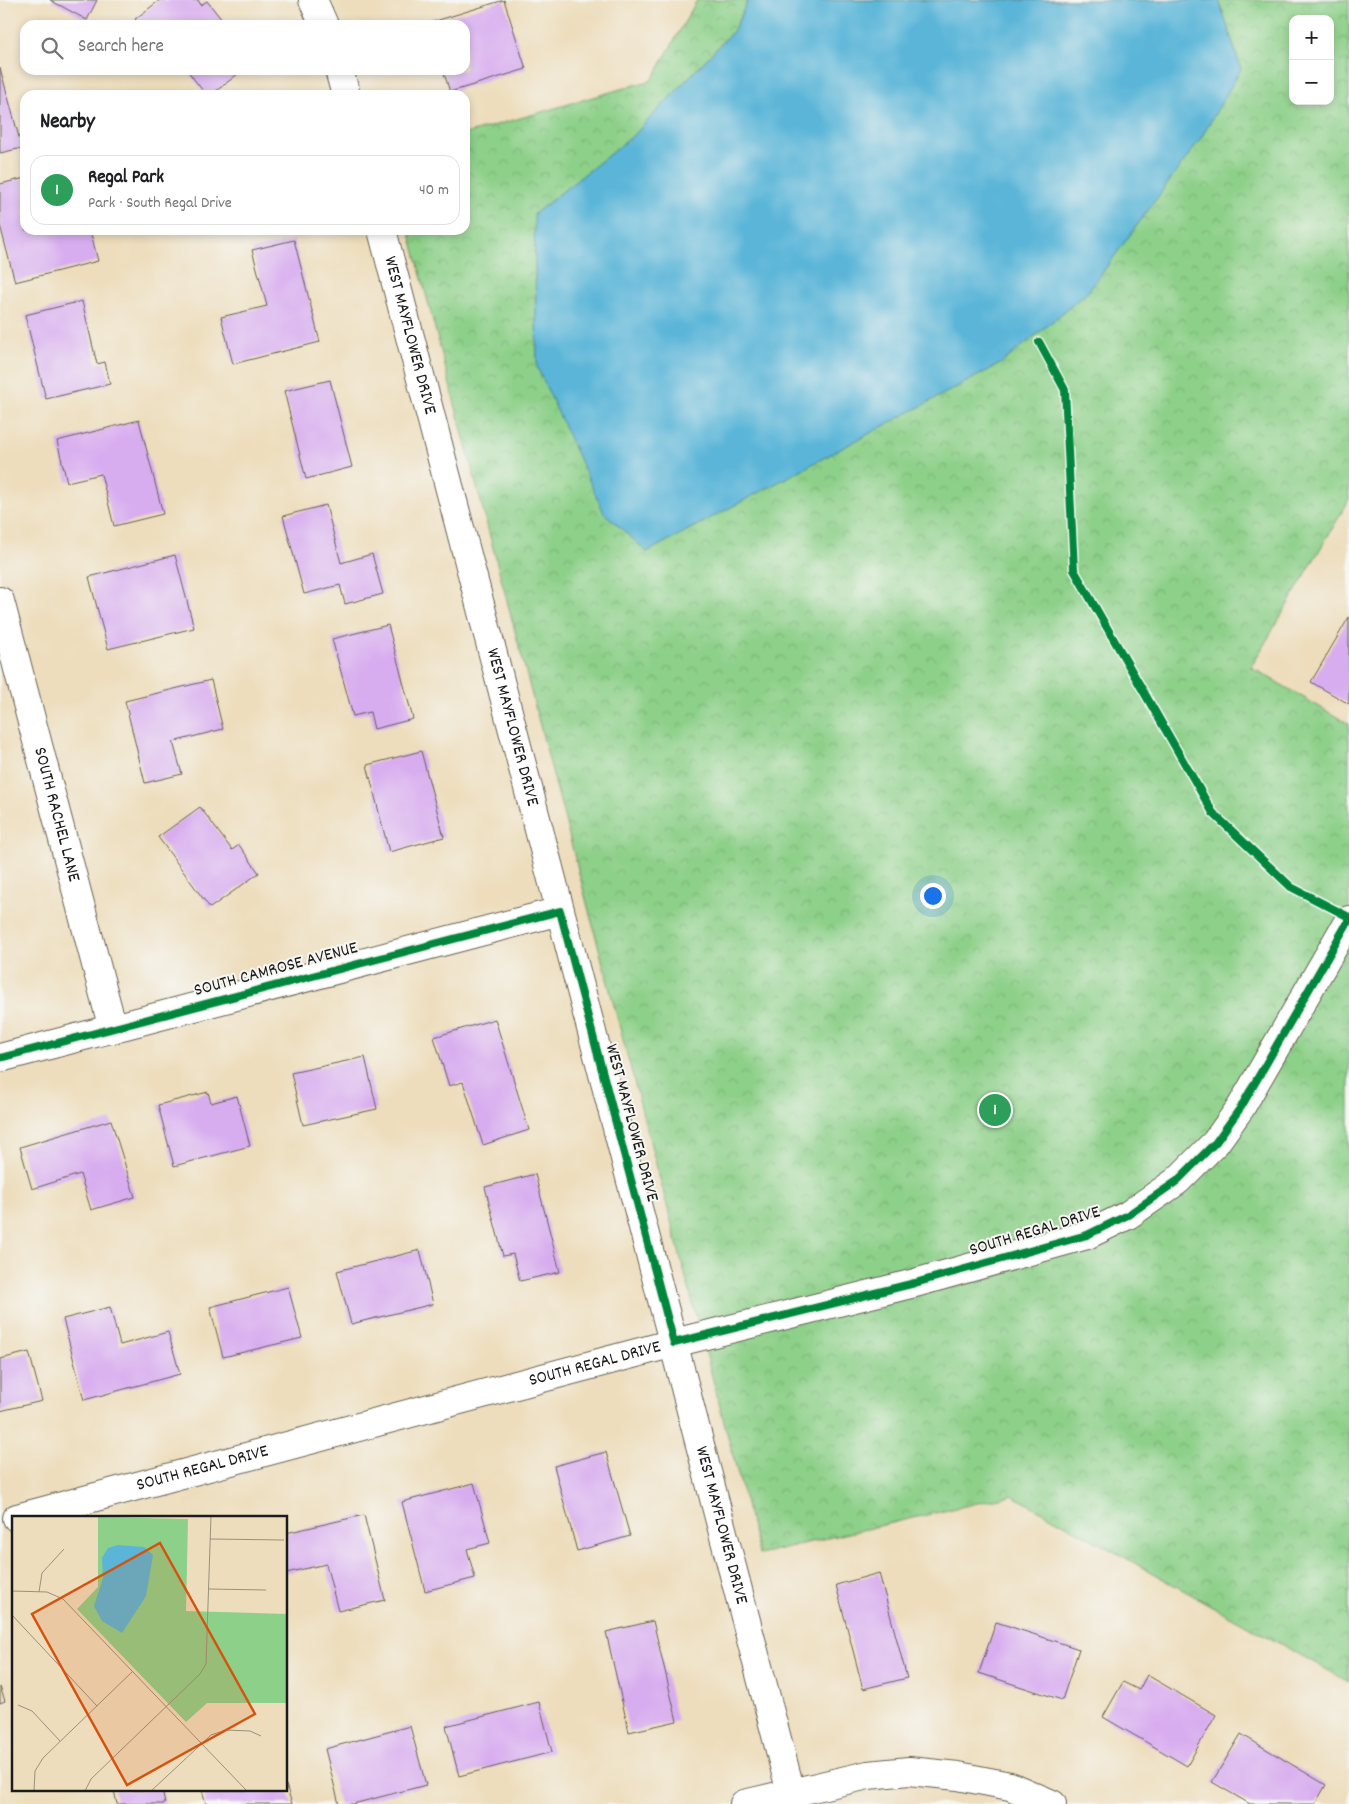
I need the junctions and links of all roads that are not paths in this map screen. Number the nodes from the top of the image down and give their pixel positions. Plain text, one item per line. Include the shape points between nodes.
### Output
1 (313, 0) edge
2 (322, 20) edge
3 (341, 75) edge
4 (345, 90) edge
5 (383, 235) edge
6 (0, 601) edge
7 (560, 911) junction
8 (1349, 920) edge
9 (112, 1029) junction
10 (0, 1058) edge
11 (674, 1343) junction
12 (23, 1516) edge
13 (792, 1798) edge
14 (744, 1804) edge
15 (1052, 1804) edge

1 - 2 street
3 - 4 street
5 - 7 street, WEST MAYFLOWER DRIVE
6 - 9 street, SOUTH RACHEL LANE
7 - 9 street, SOUTH CAMROSE AVENUE
7 - 11 street, WEST MAYFLOWER DRIVE
8 - 11 street, SOUTH REGAL DRIVE via 1241,1106 1216,1142 1177,1182 1128,1215 1087,1235 915,1283
9 - 10 street, SOUTH CAMROSE AVENUE
11 - 12 street, SOUTH REGAL DRIVE
11 - 13 street, WEST MAYFLOWER DRIVE
13 - 14 street
13 - 15 street via 868,1774 908,1771 1010,1786

